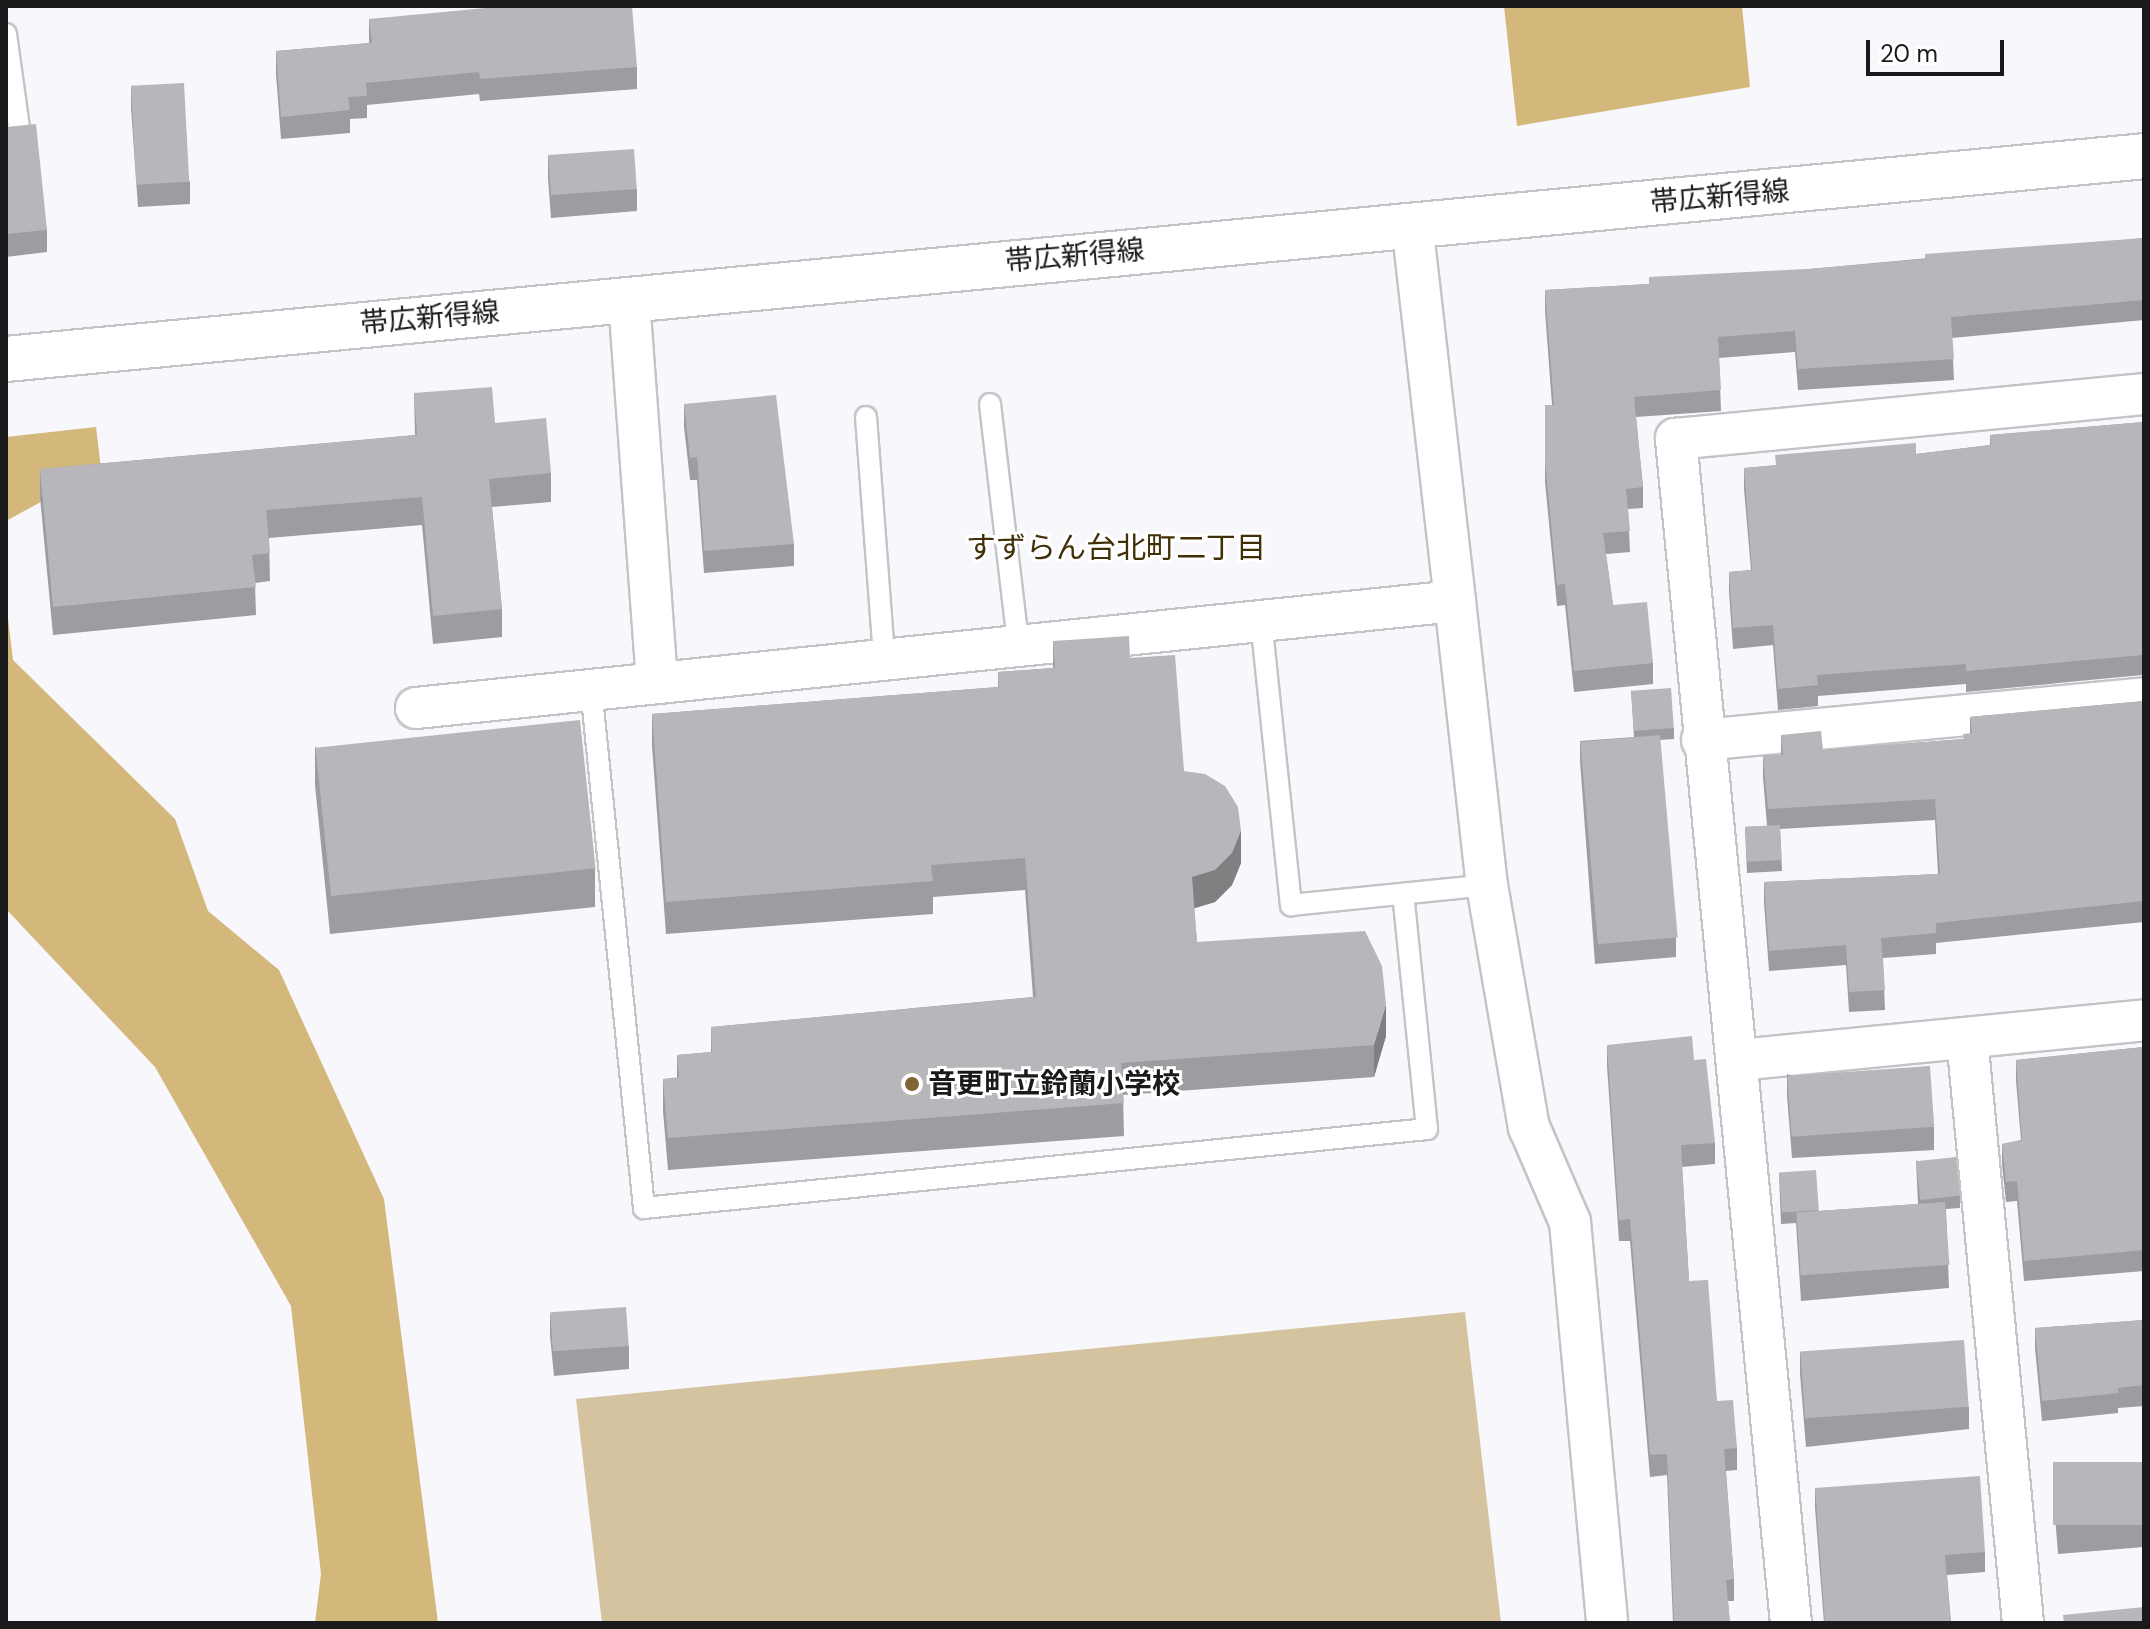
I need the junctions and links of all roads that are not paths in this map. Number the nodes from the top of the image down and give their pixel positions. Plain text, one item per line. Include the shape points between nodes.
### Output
1 (6, 34) edge
2 (6, 136) edge
3 (2144, 156) edge
4 (1412, 226) junction
5 (629, 300) junction
6 (6, 359) edge
7 (2144, 394) edge
8 (990, 404) dead end
9 (866, 417) dead end
10 (1455, 601) junction
11 (1261, 620) junction
12 (1018, 644) junction
13 (884, 658) junction
14 (657, 680) junction
15 (591, 688) junction
16 (2144, 698) edge
17 (416, 708) dead end
18 (1702, 740) junction
19 (1487, 885) junction
20 (1403, 894) junction
21 (2144, 1020) edge
22 (1967, 1038) junction
23 (1739, 1060) junction
24 (1607, 1623) edge
25 (1791, 1623) edge
26 (2023, 1623) edge

1 - 2 lane via 20,135
3 - 4 main road, 帯広新得線
4 - 5 main road, 帯広新得線
4 - 10 street
5 - 6 main road, 帯広新得線
5 - 14 street
7 - 18 street via 1676,439
8 - 12 lane
9 - 13 lane
10 - 11 street
10 - 19 street
11 - 12 street
11 - 20 lane via 1291,905
12 - 13 street
13 - 14 street
14 - 15 street
15 - 17 street
15 - 20 lane via 644,1208 1427,1129
16 - 18 street
18 - 23 street
19 - 20 lane
19 - 24 street via 1529,1127 1570,1222
21 - 22 street
22 - 23 street
22 - 26 street
23 - 25 street

